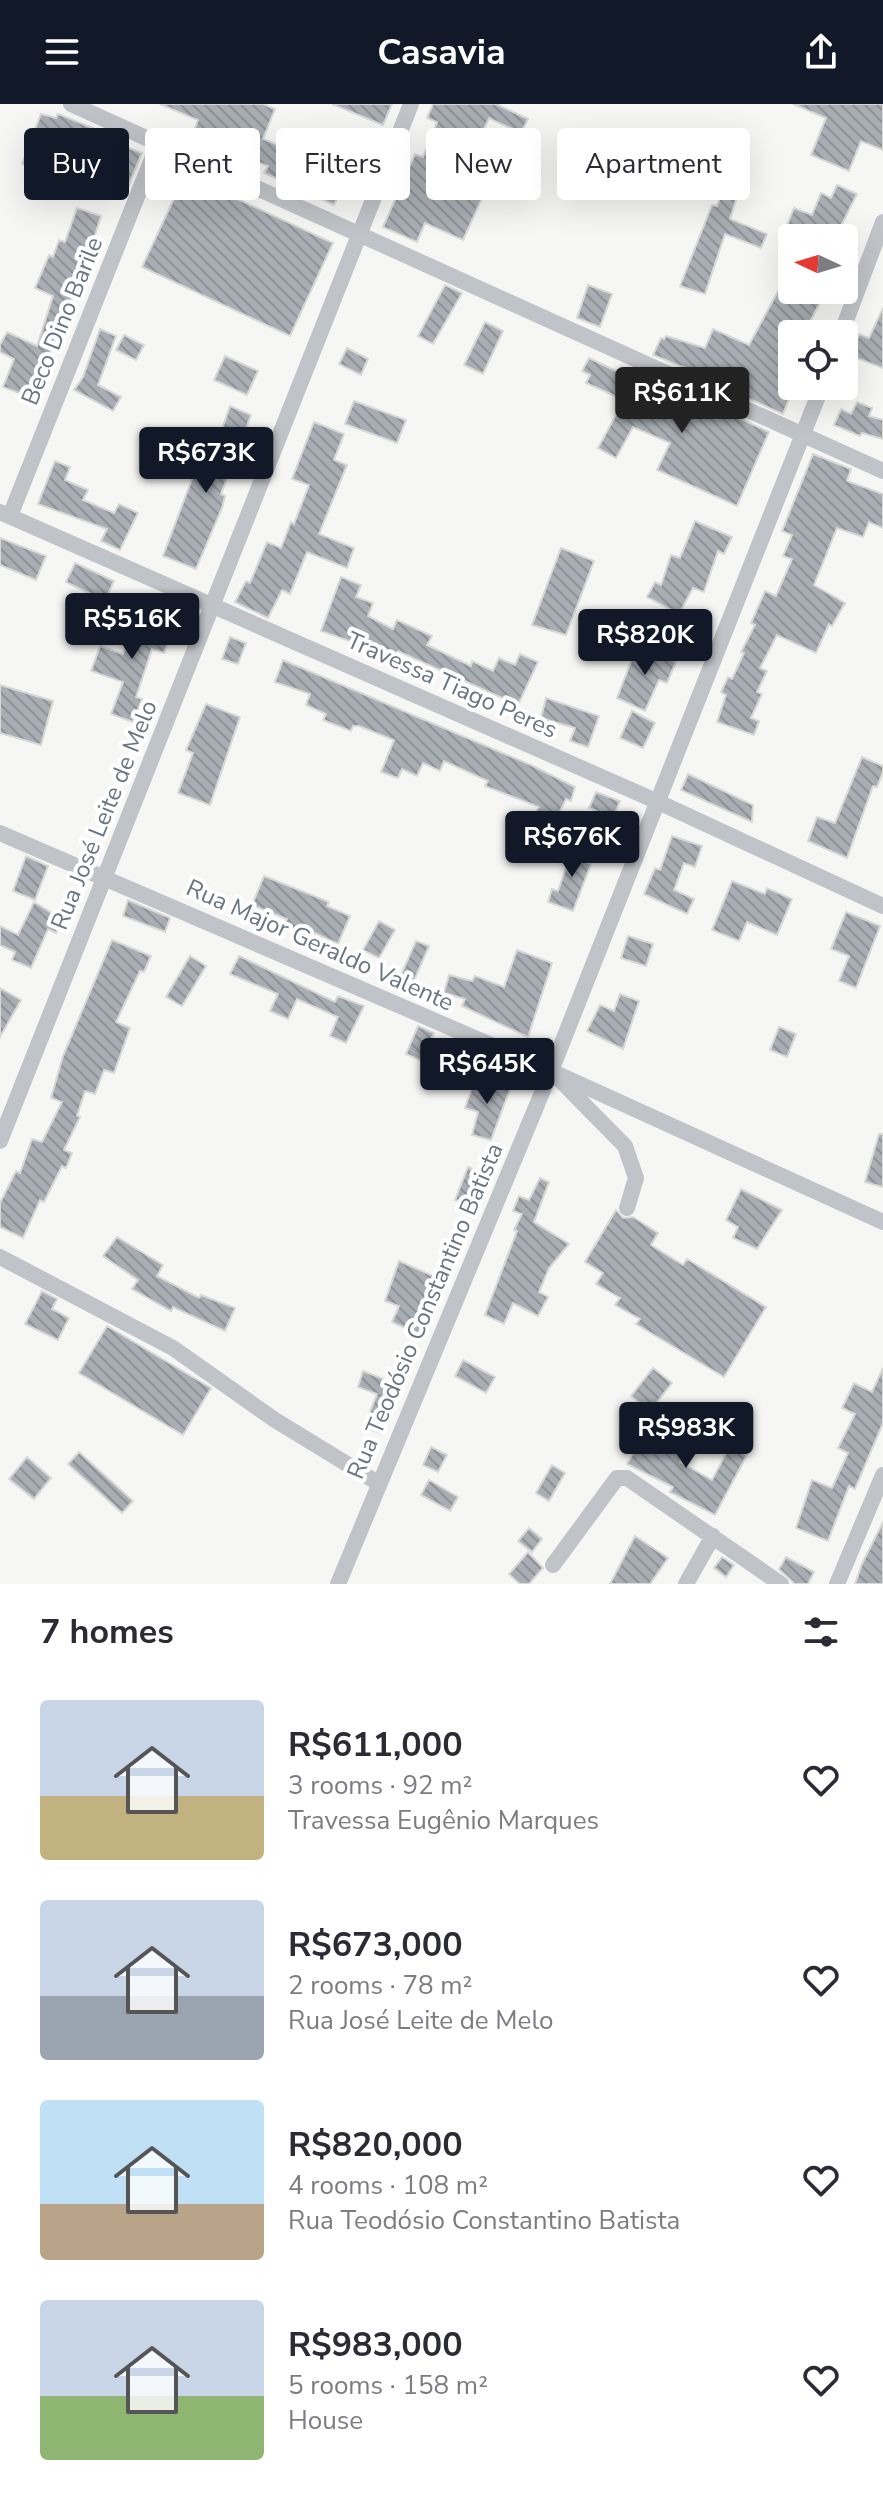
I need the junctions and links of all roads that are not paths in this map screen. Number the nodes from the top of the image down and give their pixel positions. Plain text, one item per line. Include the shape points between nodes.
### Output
1 (71, 104) edge
2 (411, 104) edge
3 (145, 138) edge
4 (145, 175) edge
5 (260, 191) edge
6 (883, 222) edge
7 (359, 236) junction
8 (846, 320) edge
9 (817, 400) edge
10 (803, 435) junction
11 (883, 471) edge
12 (5, 514) edge
13 (212, 607) junction
14 (656, 801) junction
15 (0, 833) edge
16 (106, 877) junction
17 (883, 906) edge
18 (551, 1071) junction
19 (0, 1141) edge
20 (627, 1208) dead end
21 (883, 1222) edge
22 (0, 1257) edge
23 (883, 1475) edge
24 (378, 1483) junction
25 (713, 1536) junction
26 (553, 1565) dead end
27 (338, 1584) edge
28 (686, 1584) edge
29 (781, 1584) edge
30 (837, 1584) edge

1 - 3 street
2 - 7 street, Rua José Leite de Melo
4 - 12 street, Beco Dino Barile
5 - 7 street
6 - 8 street
7 - 10 street
7 - 13 street, Rua José Leite de Melo
9 - 10 street, Rua Teodósio Constantino Batista
10 - 11 street
10 - 14 street, Rua Teodósio Constantino Batista
12 - 13 street, Travessa Tiago Peres
13 - 14 street, Travessa Tiago Peres
13 - 16 street, Rua José Leite de Melo
14 - 17 street, Travessa Tiago Peres
14 - 18 street, Rua Teodósio Constantino Batista
15 - 16 street, Rua Major Geraldo Valente
16 - 18 street, Rua Major Geraldo Valente
16 - 19 street, Rua José Leite de Melo
18 - 20 street via 625,1146 636,1178
18 - 21 street, Rua Major Geraldo Valente
18 - 24 street, Rua Teodósio Constantino Batista
22 - 24 street via 173,1348 275,1420
23 - 30 street
24 - 27 street, Rua Teodósio Constantino Batista
25 - 26 street via 633,1480 617,1478
25 - 28 street
25 - 29 street

